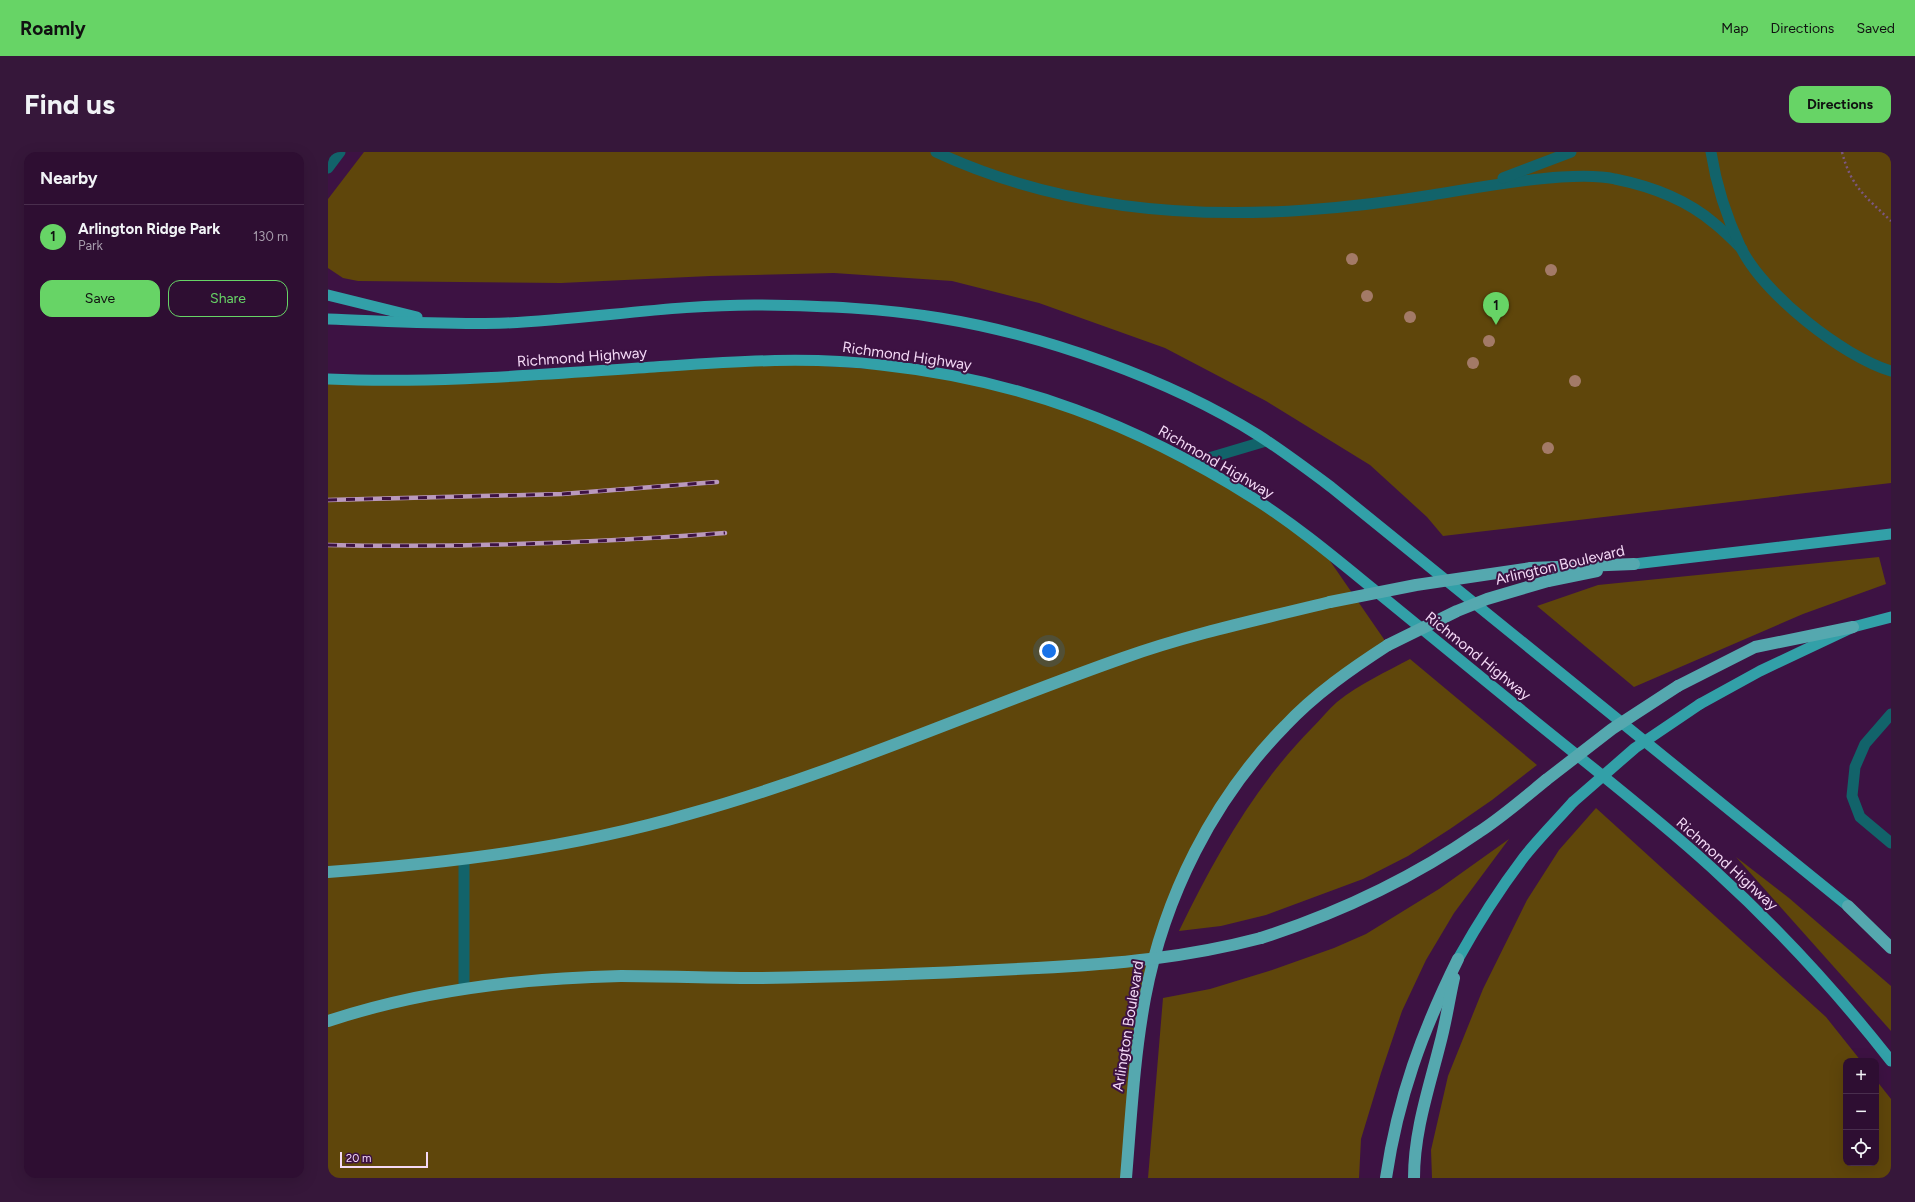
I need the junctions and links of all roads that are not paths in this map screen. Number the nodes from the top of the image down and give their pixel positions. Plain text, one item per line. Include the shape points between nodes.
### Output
1 (340, 152) edge
2 (936, 152) edge
3 (1571, 152) edge
4 (1711, 152) edge
5 (328, 168) edge
6 (1483, 185) junction
7 (1742, 249) junction
8 (328, 295) edge
9 (328, 319) edge
10 (441, 323) junction
11 (1891, 371) edge
12 (328, 379) edge
13 (1266, 441) junction
14 (1192, 463) junction
15 (1891, 534) edge
16 (1634, 564) junction
17 (1891, 617) edge
18 (1853, 627) junction
19 (1891, 714) edge
20 (1891, 843) edge
21 (464, 859) junction
22 (328, 872) edge
23 (1848, 906) joint
24 (1891, 948) edge
25 (1458, 959) junction
26 (464, 989) junction
27 (328, 1021) edge
28 (1891, 1061) edge
29 (1126, 1178) edge
30 (1386, 1178) edge
31 (1414, 1178) edge

1 - 5 street
2 - 6 street via 985,172 1044,191 1088,201 1170,210 1305,210 1430,195
3 - 6 street
4 - 7 street via 1719,186
6 - 7 street via 1568,177 1608,177 1627,181 1670,196 1692,207
7 - 11 street via 1768,286 1799,315 1835,343 1873,366
8 - 10 highway
9 - 10 highway
10 - 13 highway via 512,322 759,305 885,311 940,318 996,329 1114,367 1165,387
12 - 14 highway, Richmond Highway via 477,379 766,360 810,359 878,364 951,374 1011,388 1076,409 1125,429
13 - 14 street
13 - 23 highway via 1375,521
14 - 28 highway, Richmond Highway via 1254,499 1319,545 1712,868 1792,946
15 - 16 highway, Arlington Boulevard
16 - 21 highway, bridge via 1531,568 1424,583 1330,602 1196,635 1126,657 809,775 697,812 586,839
16 - 29 highway, Arlington Boulevard, bridge via 1548,581 1487,599 1388,645 1346,673 1284,726 1234,786 1190,862 1172,900 1158,940 1136,1054
17 - 18 highway
18 - 25 highway, bridge via 1760,671 1700,704 1635,748 1573,802 1526,856 1500,890
18 - 26 highway, bridge via 1755,647 1678,686 1612,729 1479,832 1406,877 1339,910 1261,938 1177,957 1131,962 816,977 622,976 555,979
19 - 20 street via 1865,744 1856,767 1852,796 1860,817
21 - 22 highway
21 - 26 street
23 - 24 highway
25 - 30 highway via 1432,1012 1414,1058 1391,1146
25 - 31 highway via 1440,1044 1423,1104
26 - 27 highway via 374,1007

